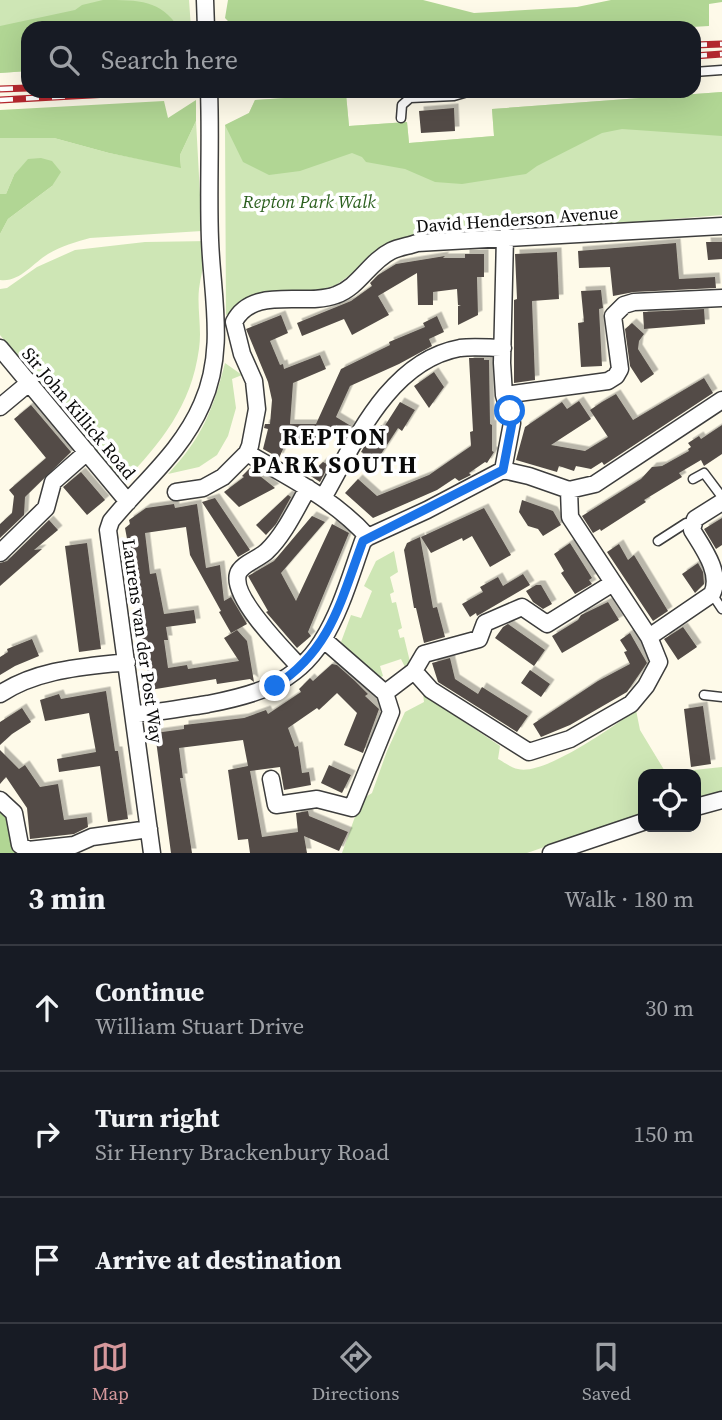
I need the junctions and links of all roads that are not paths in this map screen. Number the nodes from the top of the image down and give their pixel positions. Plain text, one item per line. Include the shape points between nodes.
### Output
1 (205, 0) edge
2 (206, 21) edge
3 (722, 70) edge
4 (701, 72) edge
5 (410, 98) edge
6 (209, 99) edge
7 (401, 118) dead end
8 (722, 226) edge
9 (505, 237) junction
10 (722, 298) edge
11 (0, 348) edge
12 (503, 348) junction
13 (30, 382) junction
14 (504, 395) junction
15 (722, 401) edge
16 (0, 407) edge
17 (87, 452) junction
18 (247, 453) junction
19 (503, 470) junction
20 (693, 479) dead end
21 (308, 488) junction
22 (569, 490) junction
23 (176, 492) dead end
24 (323, 498) junction
25 (722, 499) edge
26 (128, 502) junction
27 (693, 526) junction
28 (368, 537) junction
29 (658, 541) dead end
30 (0, 553) edge
31 (613, 583) junction
32 (712, 594) junction
33 (722, 609) edge
34 (649, 637) junction
35 (323, 639) junction
36 (127, 662) junction
37 (299, 666) junction
38 (414, 671) junction
39 (385, 693) junction
40 (0, 694) edge
41 (704, 695) dead end
42 (722, 697) edge
43 (133, 714) junction
44 (271, 779) dead end
45 (0, 800) edge
46 (722, 800) edge
47 (701, 806) edge
48 (638, 824) edge
49 (149, 829) junction
50 (152, 853) edge
51 (551, 853) edge

1 - 2 street
3 - 4 lane
5 - 7 lane via 402,105
6 - 26 street, Laurens van der Post Way via 210,241 217,331 214,369 185,436
8 - 9 street, David Henderson Avenue
9 - 12 street
9 - 18 street, David Henderson Avenue via 417,243 390,252 352,287 334,296 272,299 238,314 234,322 254,381 257,409
10 - 14 street via 624,305 613,316 620,378
11 - 13 street, Sir John Killick Road
12 - 14 street
12 - 24 street via 461,348 436,356 398,382
13 - 16 street
13 - 17 street, Sir John Killick Road
14 - 19 street via 512,423
15 - 22 street via 595,484
17 - 26 street, Sir John Killick Road
17 - 30 street via 53,482 46,508
18 - 21 street
18 - 23 street via 223,477 203,488
19 - 22 street
19 - 28 street
20 - 25 lane via 704,473
21 - 24 street
21 - 37 street via 275,542 237,577 260,625
22 - 31 street via 570,517
24 - 28 street
25 - 27 street via 695,519
26 - 36 street, Laurens van der Post Way via 108,530
27 - 29 lane via 686,523
27 - 32 street via 718,574
28 - 35 street
31 - 34 street
31 - 38 street via 547,624 522,607 502,615 485,623 479,639 424,654
32 - 33 lane
32 - 34 street
34 - 38 street via 659,662 631,704 570,739 529,752 431,690
35 - 37 street
35 - 39 street
36 - 40 street via 58,670
36 - 43 street, Laurens van der Post Way
37 - 43 street via 275,686 248,696
38 - 39 street
39 - 44 street via 390,712 352,808 317,799 276,805
41 - 42 lane
43 - 49 street, Laurens van der Post Way
45 - 49 street via 15,813 20,845 29,850
46 - 47 street
48 - 51 street
49 - 50 street, Laurens van der Post Way

